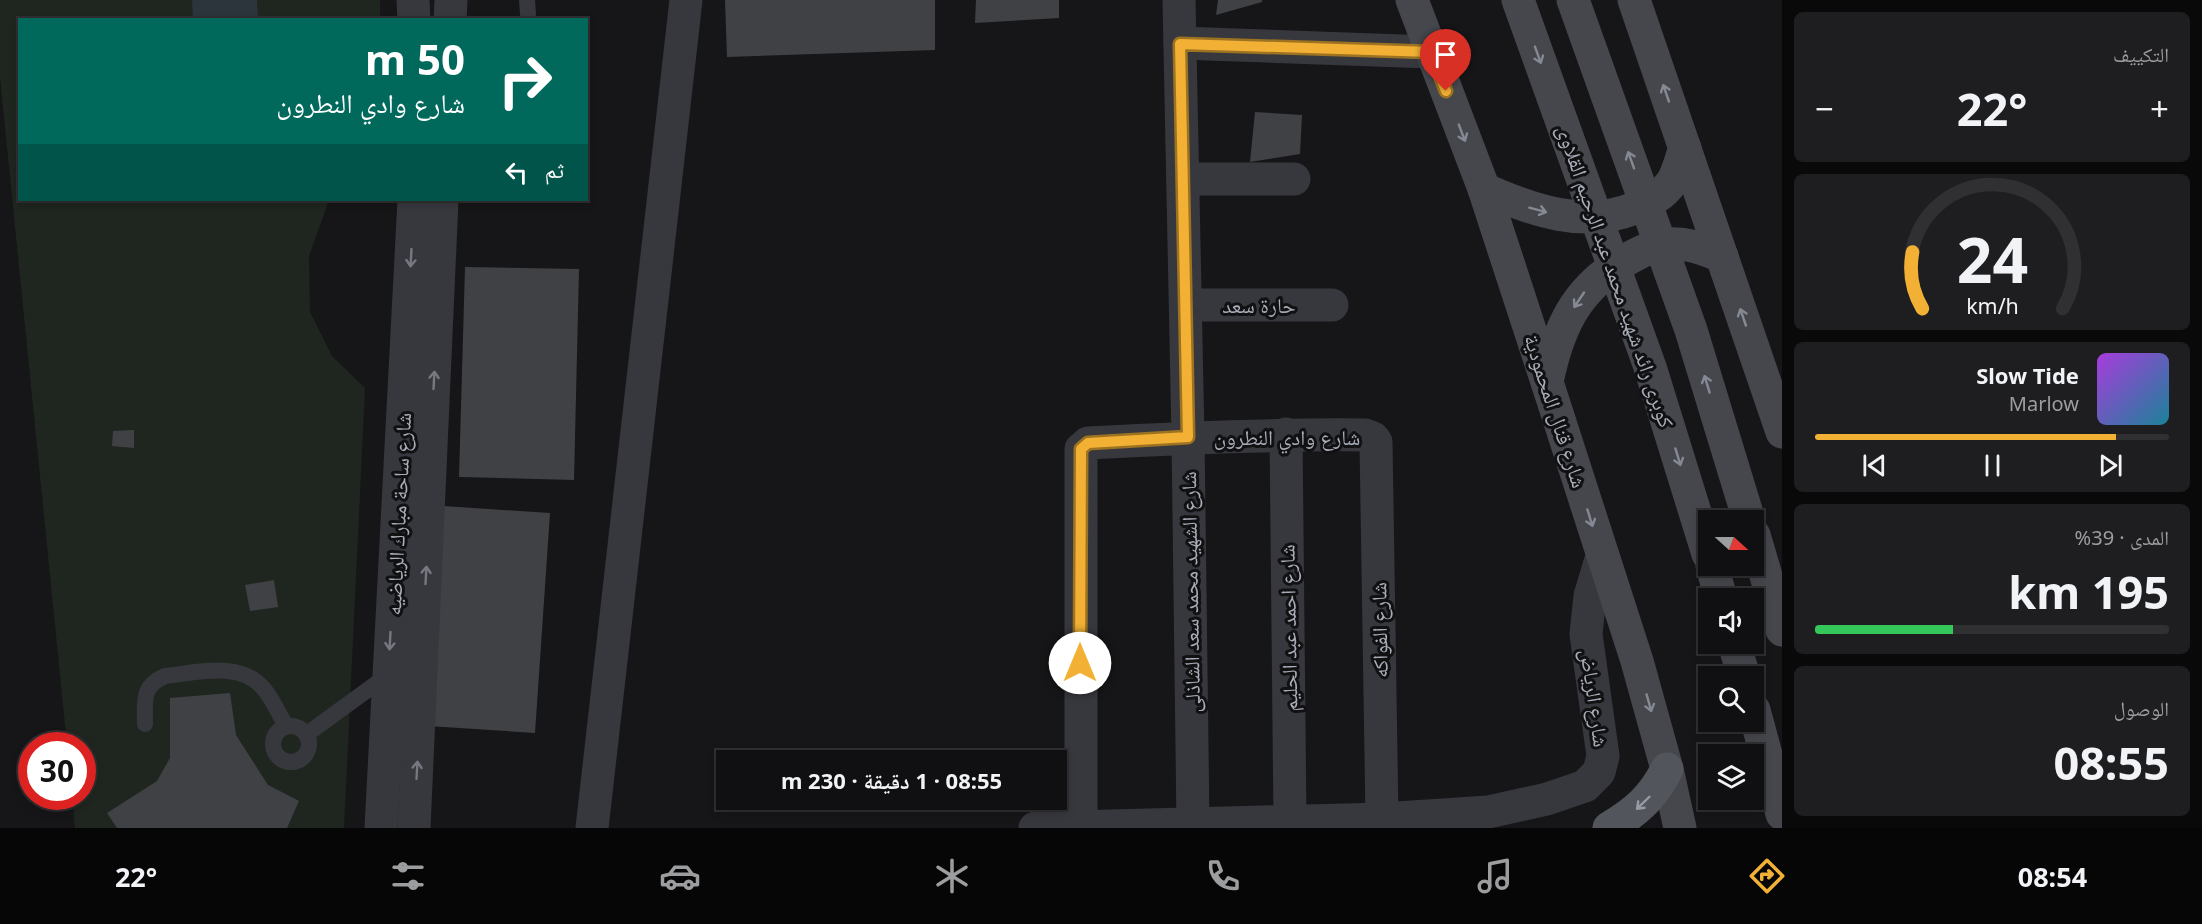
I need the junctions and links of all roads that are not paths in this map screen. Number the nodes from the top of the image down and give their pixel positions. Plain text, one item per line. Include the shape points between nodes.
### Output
1 (413, 0) edge
2 (451, 0) edge
3 (686, 0) edge
4 (1179, 0) edge
5 (1412, 0) edge
6 (1518, 0) edge
7 (1573, 0) edge
8 (1634, 0) edge
9 (414, 18) edge
10 (450, 18) edge
11 (1180, 44) junction
12 (1431, 52) junction
13 (1685, 148) junction
14 (1183, 179) junction
15 (1294, 179) dead end
16 (1484, 189) junction
17 (414, 201) edge
18 (442, 201) edge
19 (1722, 256) junction
20 (1186, 305) junction
21 (1332, 305) dead end
22 (1547, 382) junction
23 (1782, 432) edge
24 (1286, 434) junction
25 (1188, 437) junction
26 (1376, 442) joint
27 (1746, 510) edge
28 (1698, 522) edge
29 (1602, 556) junction
30 (1764, 569) edge
31 (1782, 630) edge
32 (388, 675) junction
33 (145, 724) dead end
34 (286, 726) junction
35 (1760, 732) edge
36 (307, 734) junction
37 (1667, 769) junction
38 (1782, 814) edge
39 (1382, 819) junction
40 (1290, 822) junction
41 (1193, 824) junction
42 (1081, 826) junction
43 (381, 828) edge
44 (414, 828) edge
45 (592, 828) edge
46 (1035, 828) edge
47 (1609, 828) edge
48 (1680, 828) edge

1 - 9 street
2 - 10 street
3 - 45 street
4 - 11 street, شارع الشهيد محمد سعد الشاذلى
5 - 12 street, شارع قنال المحمودية
6 -> 28 street, كوبرى رائد شهيد محمد عبد الرحيم القلاوى, bridge via 1650,366
27 -> 7 street, bridge via 1691,330
13 -> 8 street
11 - 12 street
11 - 14 street, شارع الشهيد محمد سعد الشاذلى
12 -> 16 street, شارع قنال المحمودية
16 -> 13 street via 1521,206 1553,214 1585,218 1618,215 1655,200 1672,181
13 - 19 street
14 - 15 street
14 - 20 street, شارع الشهيد محمد سعد الشاذلى
16 - 22 street, شارع قنال المحمودية
17 -> 32 street, شارع ساحة مبارك الرياضيه
44 -> 18 street, شارع ساحة مبارك الرياضيه
19 -> 22 street via 1693,246 1668,244 1637,253 1609,270 1585,292 1566,319
23 -> 19 street
20 - 21 street, حارة سعد
20 - 25 street, شارع الشهيد محمد سعد الشاذلى
22 -> 29 street, شارع قنال المحمودية
24 - 25 street, شارع وادي النطرون
24 - 26 street, شارع وادي النطرون via 1365,435
24 - 40 street, شارع احمد عبد الحليم
25 - 41 street, شارع الشهيد محمد سعد الشاذلى
25 - 42 street, شارع وادي النطرون via 1088,443 1080,452
26 - 39 street, شارع الفواكه
29 -> 37 street, شارع قنال المحمودية
29 - 39 street, شارع الرياض via 1590,596 1586,634 1603,756 1593,780 1575,790 1518,806 1458,815
30 - 31 street
32 - 36 lane
32 - 43 street, شارع ساحة مبارك الرياضيه
33 - 34 lane via 146,692 157,679 218,670 243,674 263,688
34 - 36 lane via 302,728
34 - 36 lane via 274,735 272,742 277,756 283,760 291,762 304,756 309,749
35 - 38 street
37 -> 47 main road via 1657,789 1641,806
37 - 48 street, شارع قنال المحمودية
39 - 40 street, شارع الرياض
40 - 41 street, شارع الرياض
41 - 42 street, شارع الرياض
42 - 46 street, شارع الرياض

